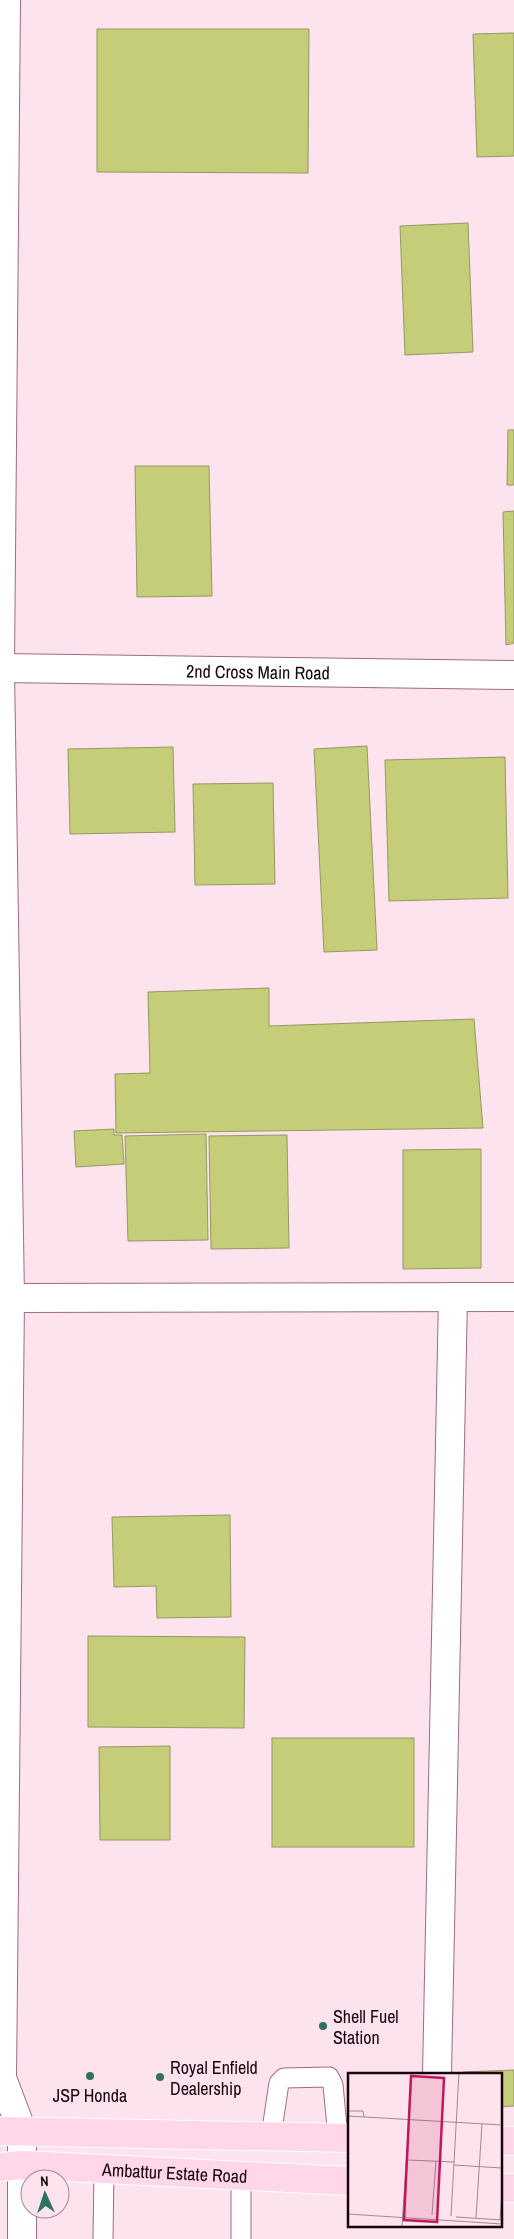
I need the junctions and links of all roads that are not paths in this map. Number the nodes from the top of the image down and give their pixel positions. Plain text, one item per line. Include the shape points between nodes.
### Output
1 (6, 0) edge
2 (0, 668) edge
3 (514, 675) edge
4 (514, 1296) edge
5 (453, 1297) junction
6 (10, 1298) junction
7 (437, 2073) edge
8 (1, 2081) edge
9 (11, 2131) edge
10 (270, 2136) junction
11 (344, 2138) edge
12 (12, 2166) edge
13 (104, 2169) junction
14 (241, 2175) junction
15 (348, 2181) edge
16 (22, 2239) edge
17 (104, 2239) edge
18 (241, 2239) edge

1 - 2 main road
2 - 3 main road, 2nd Cross Main Road
2 - 6 main road
4 - 5 main road
5 - 6 main road
5 - 7 main road
6 - 8 main road
8 - 9 main road
9 - 10 main road, Ambattur Estate Road
9 - 12 main road
10 - 11 main road, Ambattur Estate Road
10 - 11 lane via 279,2083 284,2078 329,2077
12 - 13 main road, Ambattur Estate Road
12 - 16 main road
13 - 14 main road, Ambattur Estate Road
13 - 17 lane
14 - 15 main road, Ambattur Estate Road
14 - 18 lane

